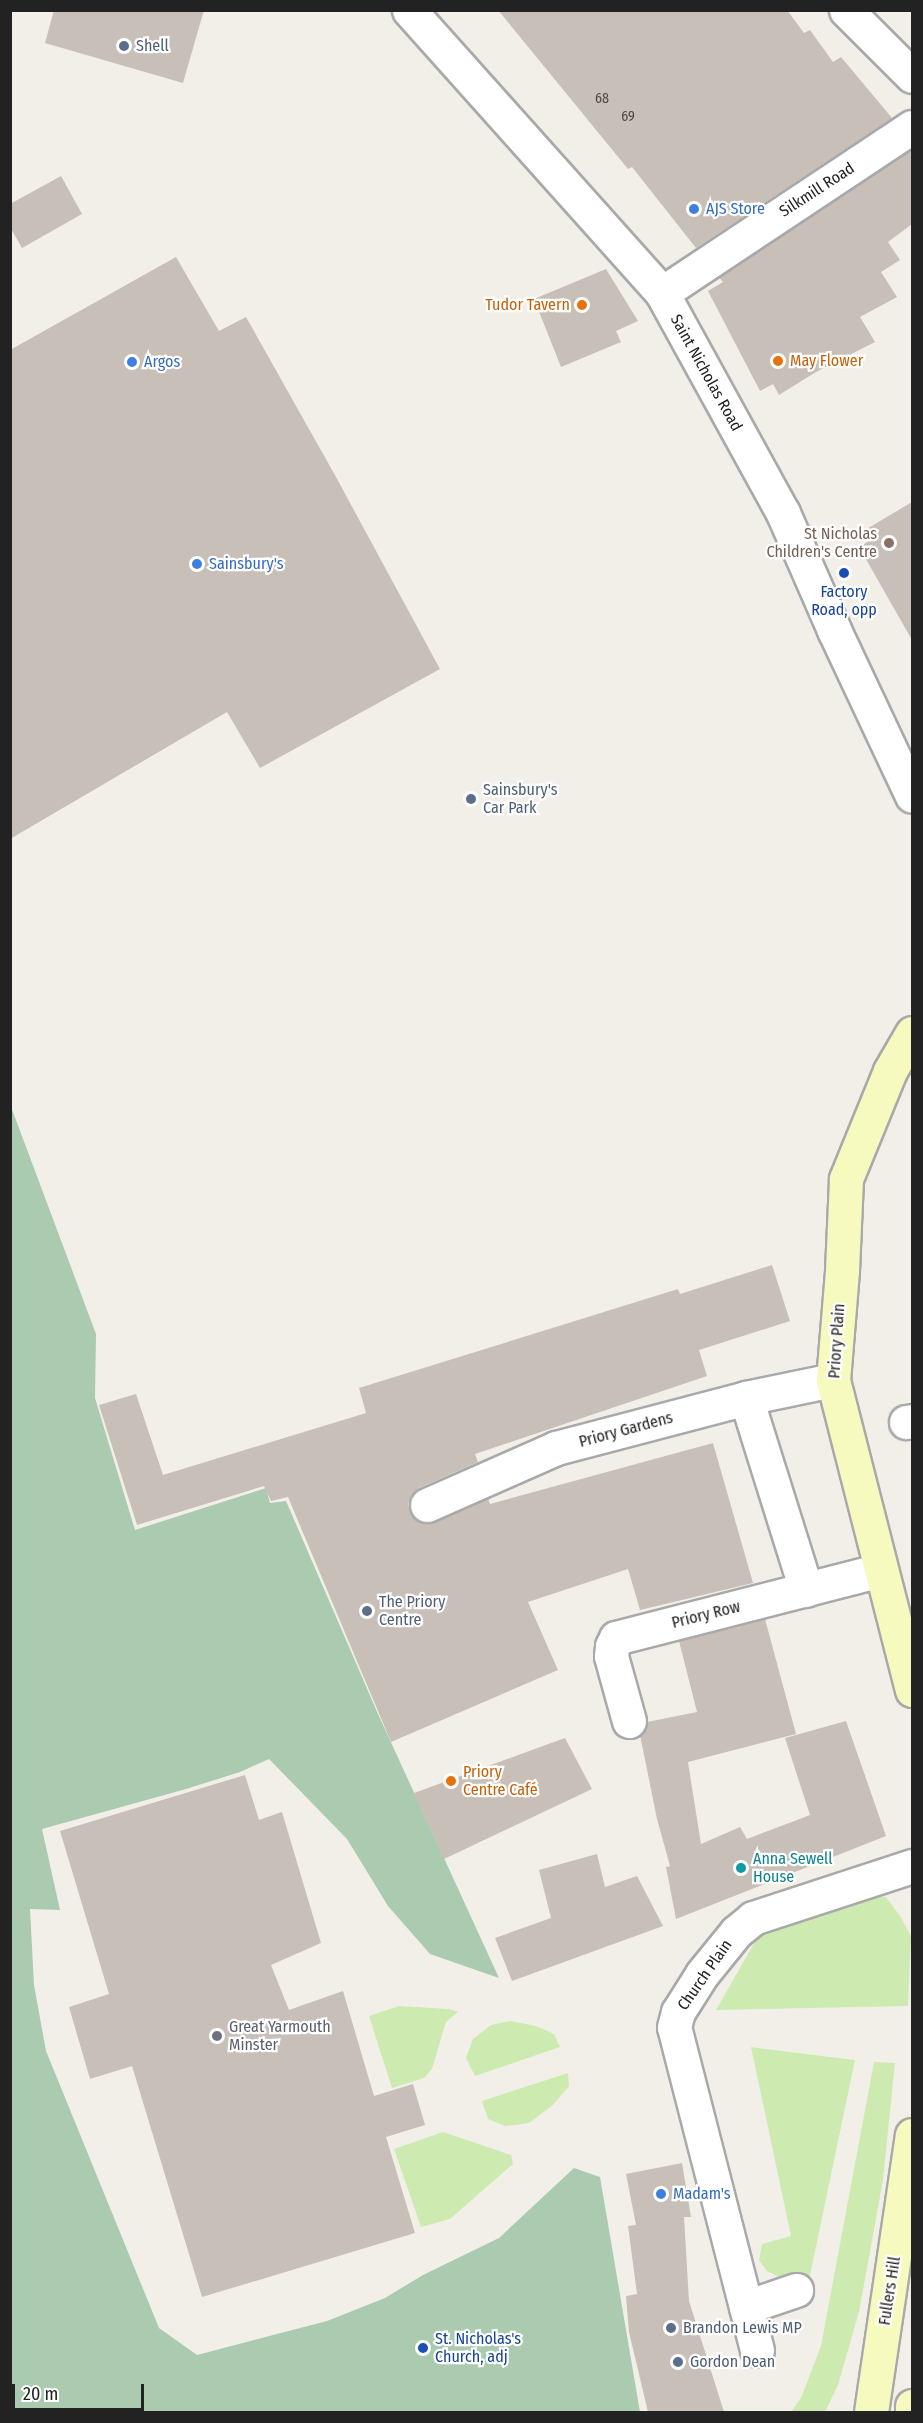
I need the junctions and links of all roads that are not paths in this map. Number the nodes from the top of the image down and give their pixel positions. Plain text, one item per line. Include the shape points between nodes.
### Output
1 (408, 10) edge
2 (846, 10) edge
3 (912, 76) edge
4 (912, 128) edge
5 (662, 292) junction
6 (912, 796) edge
7 (912, 1033) edge
8 (833, 1380) junction
9 (746, 1398) junction
10 (427, 1505) dead end
11 (880, 1570) junction
12 (806, 1590) junction
13 (912, 1690) edge
14 (629, 1721) dead end
15 (912, 1866) edge
16 (912, 2135) edge
17 (796, 2290) dead end
18 (746, 2307) junction
19 (757, 2350) dead end
20 (912, 2406) edge
21 (871, 2412) edge
22 (912, 2412) edge

1 - 5 street, Saint Nicholas Road
2 - 3 street
4 - 5 street, Silkmill Road
5 - 6 street, Saint Nicholas Road via 783,513
7 - 8 main road, Priory Plain via 890,1071 846,1179
8 - 9 street, Priory Gardens
8 - 11 main road, Priory Plain
9 - 10 street, Priory Gardens via 556,1448
9 - 12 street
11 - 12 street, Priory Row
11 - 13 main road, Priory Plain
12 - 14 street, Priory Row via 616,1638 611,1656
15 - 18 street, Church Plain via 753,1918 736,1932 702,1974 678,2012 674,2028
16 - 21 main road, Fullers Hill
17 - 18 street
18 - 19 street, Church Plain
20 - 22 main road

